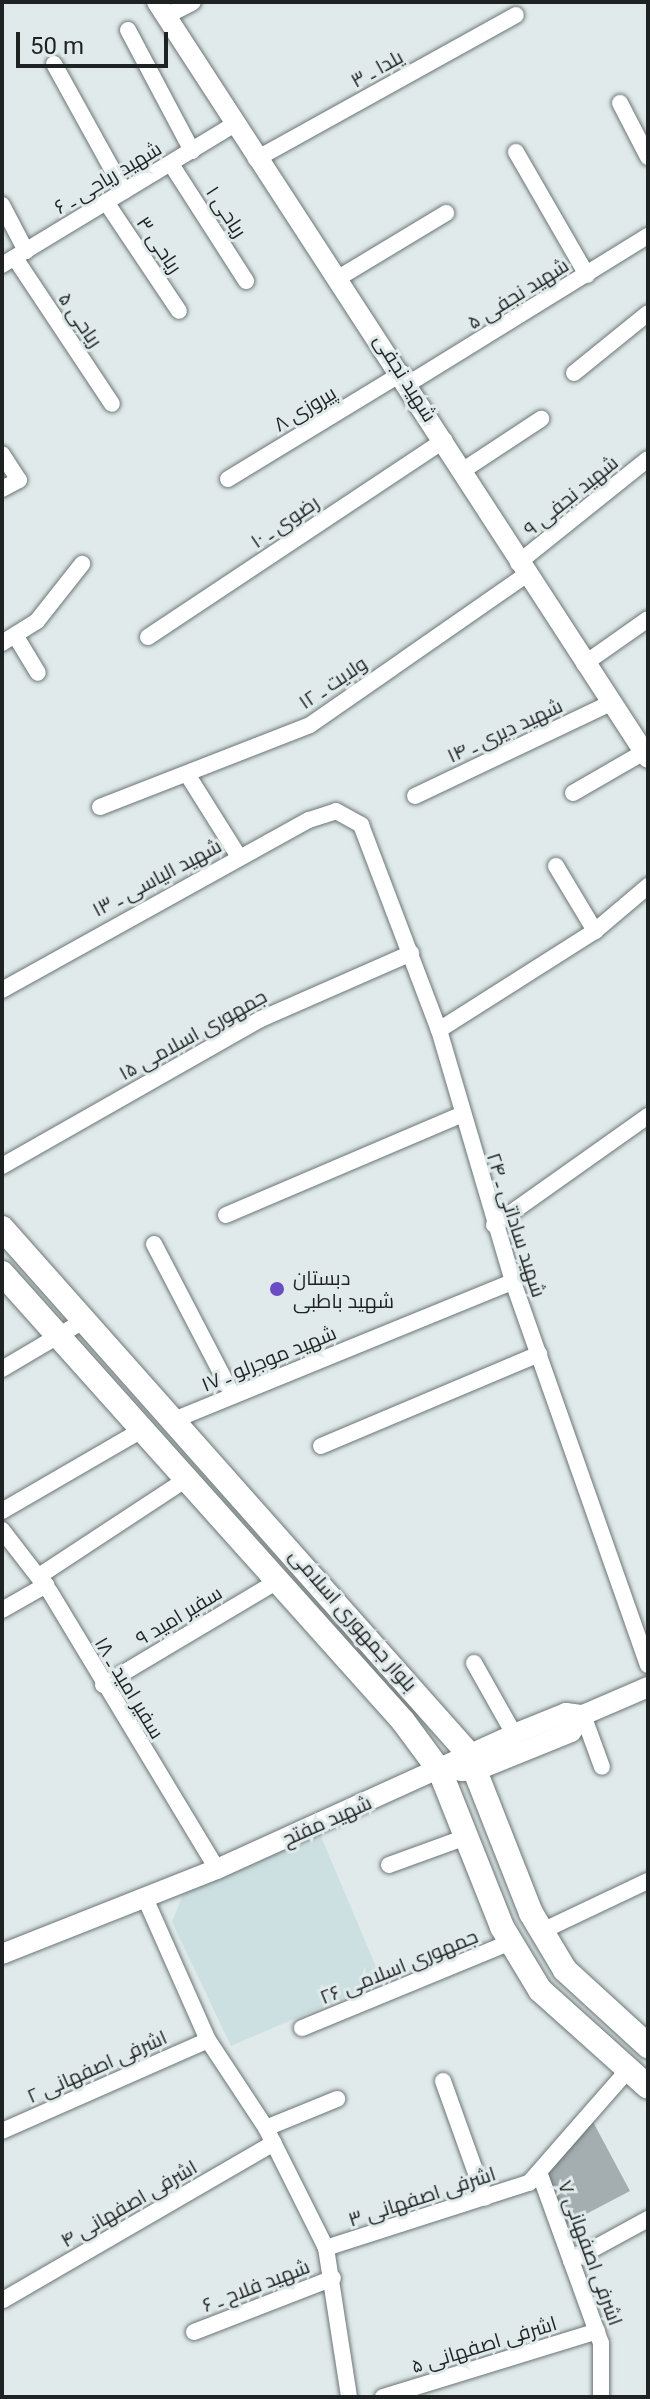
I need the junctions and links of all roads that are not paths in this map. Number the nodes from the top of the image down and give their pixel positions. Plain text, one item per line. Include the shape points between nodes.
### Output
1 (193, 2) edge
2 (162, 9) edge
3 (516, 15) dead end
4 (128, 30) dead end
5 (54, 64) dead end
6 (620, 103) dead end
7 (233, 125) junction
8 (192, 151) junction
9 (516, 152) dead end
10 (648, 157) edge
11 (256, 159) junction
12 (171, 164) junction
13 (124, 191) junction
14 (106, 202) junction
15 (2, 205) edge
16 (446, 213) dead end
17 (648, 236) edge
18 (14, 258) edge
19 (587, 275) junction
20 (340, 277) junction
21 (246, 281) dead end
22 (179, 311) dead end
23 (648, 313) edge
24 (574, 373) dead end
25 (405, 379) junction
26 (112, 404) dead end
27 (541, 419) dead end
28 (444, 440) junction
29 (2, 454) edge
30 (648, 459) edge
31 (462, 471) junction
32 (228, 479) dead end
33 (2, 489) edge
34 (82, 564) dead end
35 (522, 569) junction
36 (648, 619) edge
37 (148, 637) dead end
38 (8, 639) edge
39 (584, 664) junction
40 (38, 673) dead end
41 (613, 702) junction
42 (646, 755) edge
43 (187, 774) junction
44 (573, 793) dead end
45 (415, 796) dead end
46 (100, 807) dead end
47 (336, 811) joint
48 (239, 857) junction
49 (556, 866) dead end
50 (648, 886) edge
51 (595, 931) junction
52 (411, 953) junction
53 (2, 990) edge
54 (439, 1030) junction
55 (460, 1115) junction
56 (648, 1116) edge
57 (2, 1166) edge
58 (226, 1215) dead end
59 (494, 1225) junction
60 (2, 1228) edge
61 (154, 1244) dead end
62 (2, 1273) edge
63 (513, 1282) junction
64 (85, 1320) junction
65 (60, 1338) junction
66 (539, 1354) junction
67 (2, 1369) edge
68 (233, 1396) junction
69 (174, 1420) junction
70 (142, 1430) junction
71 (321, 1446) dead end
72 (185, 1480) junction
73 (2, 1511) edge
74 (2, 1530) edge
75 (43, 1580) junction
76 (276, 1582) junction
77 (2, 1610) edge
78 (474, 1663) dead end
79 (648, 1665) edge
80 (103, 1685) junction
81 (648, 1687) edge
82 (583, 1715) junction
83 (514, 1734) junction
84 (471, 1762) junction
85 (602, 1767) dead end
86 (440, 1771) junction
87 (466, 1837) junction
88 (389, 1865) dead end
89 (217, 1869) junction
90 (648, 1881) edge
91 (145, 1898) junction
92 (542, 1931) junction
93 (511, 1942) junction
94 (2, 1954) edge
95 (302, 2028) dead end
96 (208, 2040) junction
97 (648, 2046) edge
98 (627, 2071) junction
99 (443, 2081) dead end
100 (648, 2087) edge
101 (337, 2099) dead end
102 (2, 2131) edge
103 (270, 2135) junction
104 (534, 2178) junction
105 (485, 2198) junction
106 (648, 2219) edge
107 (326, 2248) junction
108 (571, 2261) junction
109 (333, 2278) junction
110 (3, 2300) edge
111 (597, 2331) junction
112 (194, 2332) dead end
113 (349, 2397) edge
114 (383, 2397) edge
115 (601, 2397) edge

1 - 2 street
2 - 7 street, شهید نجفی
3 - 11 street, یلدا ـ ۳
4 - 8 street
5 - 13 street
6 - 10 street
7 - 8 street, شهید ریاحی ـ ۶
7 - 11 street, شهید نجفی
8 - 12 street, شهید ریاحی ـ ۶
9 - 19 street
11 - 20 street, شهید نجفی
12 - 13 street, شهید ریاحی ـ ۶
12 - 21 street, ریاحی ۱
13 - 14 street, شهید ریاحی ـ ۶
14 - 18 street, شهید ریاحی ـ ۶
14 - 22 street, ریاحی ۳
15 - 18 street, ریاحی ۵
16 - 20 street
17 - 19 street, شهید نجفی ۵
18 - 26 street, ریاحی ۵
19 - 25 street, شهید نجفی ۵
20 - 25 street, شهید نجفی
23 - 24 street
25 - 28 street, شهید نجفی
25 - 32 street, پیروزی ۸
27 - 31 street
28 - 31 street, شهید نجفی
28 - 37 street, رضوی ـ ۱۰
29 - 33 street via 19,480
30 - 35 street, شهید نجفی ۹
31 - 35 street, شهید نجفی
34 - 38 street via 37,621
35 - 39 street, شهید نجفی
35 - 43 street, ولایت ـ ۱۲ via 310,725
36 - 39 street
38 - 40 street
39 - 41 street, شهید نجفی
41 - 42 street, شهید نجفی
41 - 45 street, شهید دیری ـ ۱۴
42 - 44 street
43 - 46 street, ولایت ـ ۱۲
43 - 48 street
47 - 48 street, شهید الیاسی ـ ۱۳
47 - 52 street, شهید ساداتی ـ ۲۴ via 361,825
48 - 53 street, شهید الیاسی ـ ۱۳
49 - 51 street
50 - 51 street
51 - 54 street
52 - 54 street, شهید ساداتی ـ ۲۴
52 - 57 street, جمهوری اسلامی ۱۵ via 261,1019
54 - 55 street, شهید ساداتی ـ ۲۴
55 - 58 street
55 - 59 street, شهید ساداتی ـ ۲۴
56 - 59 street
59 - 63 street, شهید ساداتی ـ ۲۴
60 - 64 main road, بلوار جمهوری اسلامی
61 - 68 street
62 - 65 main road, بلوار جمهوری اسلامی
63 - 66 street, شهید ساداتی ـ ۲۴
63 - 68 street, شهید موجرلو ـ ۱۷
64 - 65 street
64 - 69 main road, بلوار جمهوری اسلامی
65 - 67 street
65 - 70 main road, بلوار جمهوری اسلامی
66 - 71 street
66 - 79 street, شهید ساداتی ـ ۲۴
68 - 69 street, شهید موجرلو ـ ۱۷
69 - 84 main road, بلوار جمهوری اسلامی
70 - 72 main road, بلوار جمهوری اسلامی
70 - 73 street
72 - 75 street
72 - 76 main road, بلوار جمهوری اسلامی
74 - 75 street, سفیر امید ـ ۱۸
75 - 77 street
75 - 80 street, سفیر امید ـ ۱۸
76 - 80 street, سفیر امید ۹
76 - 86 main road, بلوار جمهوری اسلامی via 403,1721
78 - 83 street
80 - 89 street, سفیر امید ـ ۱۸
81 - 82 street, شهید مفتح
82 - 83 street, شهید مفتح via 566,1713
82 - 84 street via 571,1732
82 - 85 street
83 - 84 street, شهید مفتح
84 - 86 street, شهید مفتح
84 - 92 main road, بلوار جمهوری اسلامی
86 - 87 main road, بلوار جمهوری اسلامی
86 - 89 street, شهید مفتح
87 - 88 street
87 - 93 main road, بلوار جمهوری اسلامی
89 - 91 street, شهید مفتح
90 - 92 street
91 - 94 street, شهید مفتح
91 - 96 street
92 - 97 main road, بلوار جمهوری اسلامی via 565,1970
93 - 95 street, جمهوری اسلامی ۲۶
93 - 98 main road, بلوار جمهوری اسلامی via 540,1990
96 - 102 street, اشرفی اصفهانی ۲
96 - 103 street
98 - 100 main road, بلوار جمهوری اسلامی
98 - 104 street
99 - 105 street
101 - 103 street, اشرفی اصفهانی ۴
103 - 107 street
103 - 110 street, اشرفی اصفهانی ۴
104 - 105 street, اشرفی اصفهانی ۳
104 - 108 street, اشرفی اصفهانی ۷
105 - 107 street, اشرفی اصفهانی ۳
106 - 108 street
107 - 109 street
108 - 111 street, اشرفی اصفهانی ۷
109 - 112 street, شهید فلاح ـ ۶
109 - 113 street
111 - 114 street, اشرفی اصفهانی ۵
111 - 115 street, اشرفی اصفهانی ۷

